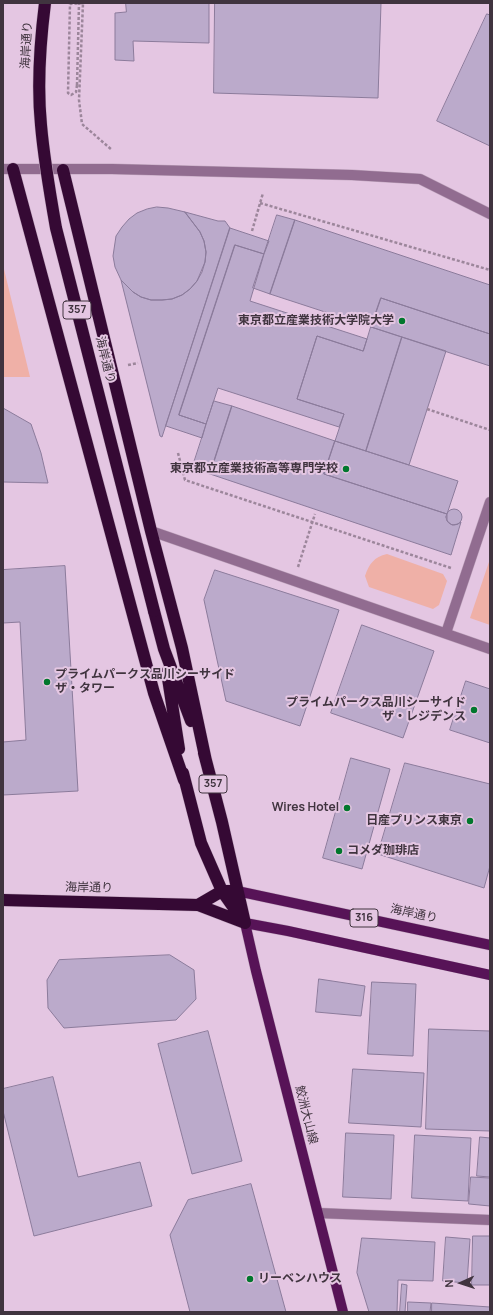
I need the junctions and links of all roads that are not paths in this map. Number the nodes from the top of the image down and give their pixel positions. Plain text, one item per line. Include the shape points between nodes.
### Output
1 (44, 3) edge
2 (8, 169) edge
3 (63, 170) junction
4 (490, 214) edge
5 (490, 502) edge
6 (152, 531) junction
7 (446, 633) junction
8 (164, 649) junction
9 (490, 649) edge
10 (206, 761) junction
11 (184, 780) junction
12 (222, 891) junction
13 (238, 891) junction
14 (3, 900) edge
15 (198, 905) junction
16 (244, 923) junction
17 (490, 945) edge
18 (490, 975) edge
19 (318, 1214) junction
20 (490, 1220) edge
21 (343, 1312) edge

1 - 8 highway, 海岸通り / 357, bridge via 40,74 41,124 56,228
2 - 3 street
2 - 11 highway via 154,693
3 - 4 street via 352,175 420,179
3 - 6 highway
5 - 7 street
6 - 7 street
6 - 10 highway via 180,641
7 - 9 street
8 - 10 highway, 海岸通り / 357
8 - 11 highway, 海岸通り / 357
10 - 13 highway, 海岸通り / 357
11 - 12 highway, 海岸通り / 357 via 201,843
12 - 13 highway, 海岸通り
12 - 15 highway
12 - 16 highway, 海岸通り / 357
13 - 16 highway, 海岸通り / 357
13 - 17 main road, 海岸通り / 316
14 - 15 highway, 海岸通り
15 - 16 highway, 海岸通り
16 - 18 main road, 海岸通り / 316
16 - 19 main road, 鮫洲大山線
19 - 20 street
19 - 21 main road, 鮫洲大山線

